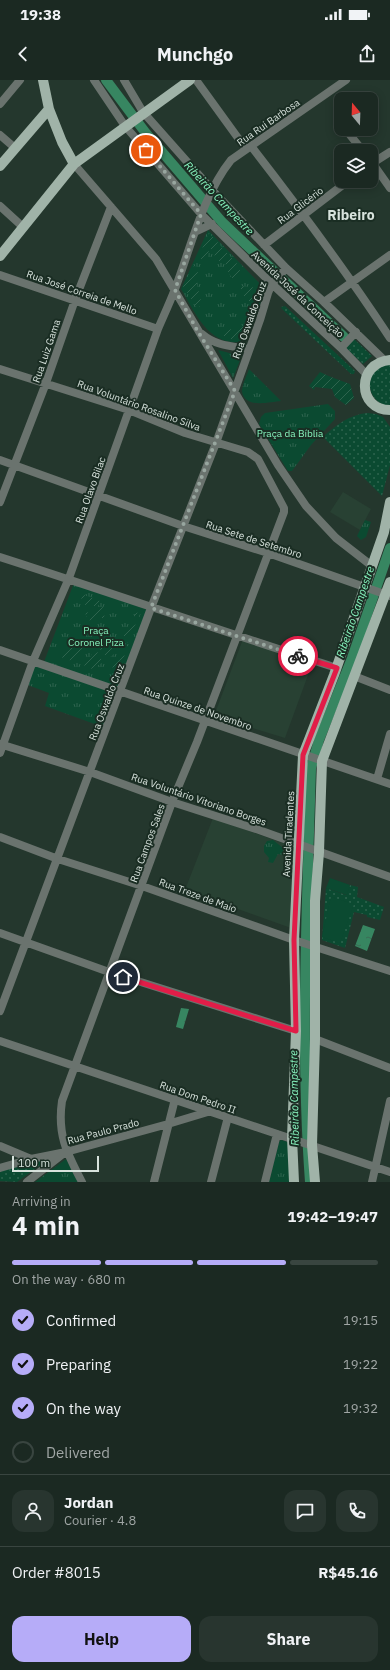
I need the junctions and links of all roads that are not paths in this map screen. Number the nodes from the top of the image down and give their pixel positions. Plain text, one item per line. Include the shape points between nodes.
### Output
1 (20, 80) edge
2 (43, 80) edge
3 (94, 80) edge
4 (124, 80) edge
5 (190, 80) edge
6 (196, 80) edge
7 (345, 80) edge
8 (1, 99) edge
9 (49, 109) junction
10 (143, 115) junction
11 (127, 127) junction
12 (0, 134) edge
13 (351, 136) edge
14 (357, 144) edge
15 (15, 148) junction
16 (248, 148) junction
17 (390, 152) edge
18 (378, 159) edge
19 (74, 164) junction
20 (0, 166) edge
21 (378, 171) edge
22 (339, 188) edge
23 (390, 188) edge
24 (212, 194) junction
25 (0, 206) edge
26 (111, 207) junction
27 (203, 212) junction
28 (304, 214) junction
29 (212, 224) junction
30 (22, 227) junction
31 (195, 232) junction
32 (264, 245) junction
33 (390, 255) edge
34 (0, 256) edge
35 (284, 270) junction
36 (0, 275) edge
37 (352, 281) junction
38 (273, 282) junction
39 (175, 290) junction
40 (75, 300) junction
41 (324, 302) junction
42 (158, 329) junction
43 (197, 330) junction
44 (356, 332) junction
45 (390, 338) edge
46 (341, 348) junction
47 (249, 349) junction
48 (387, 360) edge
49 (0, 369) edge
50 (367, 376) junction
51 (46, 383) junction
52 (235, 391) junction
53 (129, 410) junction
54 (388, 412) edge
55 (216, 443) junction
56 (0, 460) edge
57 (14, 464) junction
58 (98, 496) junction
59 (0, 502) edge
60 (390, 502) edge
61 (284, 512) joint
62 (183, 526) junction
63 (268, 553) junction
64 (0, 557) edge
65 (372, 566) junction
66 (69, 578) junction
67 (390, 582) edge
68 (367, 587) junction
69 (386, 594) edge
70 (151, 608) junction
71 (236, 636) junction
72 (0, 650) edge
73 (33, 661) junction
74 (337, 668) junction
75 (354, 676) junction
76 (390, 690) edge
77 (121, 692) junction
78 (204, 721) junction
79 (390, 734) edge
80 (1, 748) edge
81 (305, 755) junction
82 (320, 760) junction
83 (90, 772) junction
84 (377, 779) junction
85 (390, 784) edge
86 (172, 802) junction
87 (0, 837) edge
88 (302, 845) junction
89 (316, 851) junction
90 (58, 859) junction
91 (390, 876) edge
92 (142, 886) junction
93 (0, 933) edge
94 (296, 941) junction
95 (25, 942) junction
96 (313, 946) junction
97 (390, 971) edge
98 (109, 972) junction
99 (0, 1011) edge
100 (296, 1031) junction
101 (315, 1039) junction
102 (0, 1041) edge
103 (73, 1067) junction
104 (390, 1068) edge
105 (175, 1099) junction
106 (390, 1101) edge
107 (211, 1111) junction
108 (228, 1117) junction
109 (168, 1124) junction
110 (277, 1134) junction
111 (294, 1140) junction
112 (310, 1144) junction
113 (0, 1146) edge
114 (66, 1152) junction
115 (31, 1159) junction
116 (376, 1167) junction
117 (0, 1168) edge
118 (390, 1172) edge
119 (27, 1182) edge
120 (82, 1182) edge
121 (154, 1182) edge
122 (211, 1182) edge
123 (265, 1182) edge
124 (294, 1182) edge
125 (315, 1182) edge
126 (372, 1182) edge

1 - 8 street
2 - 9 main road
3 - 11 street, Avenida José da Conceição
4 - 10 street, Avenida José da Conceição
5 - 10 main road
6 - 16 street
7 - 16 street, Rua Rui Barbosa
9 - 15 main road
9 - 19 main road
10 - 11 main road
10 - 24 street, Avenida José da Conceição
11 - 19 main road
11 - 27 street, Avenida José da Conceição
12 - 15 street
13 - 14 street
15 - 20 main road
16 - 24 street, Rua Rui Barbosa via 231,160 223,170
16 - 28 street
17 - 18 street
19 - 26 street
19 - 30 main road
21 - 23 street
22 - 28 street, Rua Glicério
24 - 27 street, Rua Olavo Bilac
24 - 32 street, Avenida José da Conceição
25 - 30 street
26 - 39 street via 156,259
26 - 40 street, Rua Luiz Gama
27 - 29 street, Avenida José da Conceição
27 - 31 street, Rua Olavo Bilac
28 - 32 street, Rua Glicério
28 - 37 street
29 - 31 street
29 - 38 street, Avenida José da Conceição
30 - 34 main road
31 - 39 street, Rua Olavo Bilac
32 - 35 street, Avenida José da Conceição
33 - 37 street
35 - 38 street, Rua Oswaldo Cruz
35 - 41 street, Avenida José da Conceição
36 - 40 street, Rua José Correia de Mello
37 - 41 street
37 - 45 street
38 - 46 street, Avenida José da Conceição
38 - 47 street, Rua Oswaldo Cruz
39 - 42 street, Rua Olavo Bilac
39 - 43 street
40 - 42 street, Rua José Correia de Mello
40 - 51 street, Rua Luiz Gama
41 - 44 street, Avenida José da Conceição
42 - 53 street, Rua Olavo Bilac
43 - 47 street via 210,341 223,346
43 - 52 street
44 - 46 street
44 - 48 street, Avenida José da Conceição
46 - 50 street, Avenida José da Conceição
47 - 52 street, Rua Oswaldo Cruz
48 - 50 main road via 374,366
49 - 51 street, Rua Voluntário Rosalino Silva
50 - 54 main road via 365,386 368,398
51 - 53 street, Rua Voluntário Rosalino Silva
51 - 57 street, Rua Luiz Gama
52 - 55 street, Rua Oswaldo Cruz
52 - 65 street via 278,465 306,506 336,538
53 - 55 street, Rua Voluntário Rosalino Silva
53 - 58 street, Rua Olavo Bilac
55 - 61 street, Rua Voluntário Rosalino Silva via 248,452 258,459 283,504
55 - 62 street, Rua Oswaldo Cruz
56 - 57 street, Rua Sete de Setembro
57 - 58 street, Rua Sete de Setembro
57 - 59 street, Rua Luiz Gama
58 - 62 street, Rua Sete de Setembro
58 - 66 street, Rua Olavo Bilac
60 - 65 main road, Avenida Tiradentes via 384,532
61 - 63 street, Rua Campos Sales
62 - 63 street, Rua Sete de Setembro
62 - 70 street, Rua Oswaldo Cruz
63 - 68 street, Rua Sete de Setembro
63 - 71 street, Rua Campos Sales
64 - 66 street
65 - 68 main road, Avenida Tiradentes
66 - 70 street
66 - 73 street, Rua Olavo Bilac
67 - 69 main road
68 - 69 street, Rua Sete de Setembro
68 - 74 main road, Avenida Tiradentes
69 - 75 main road
70 - 71 street
70 - 77 street, Rua Oswaldo Cruz
71 - 74 street
71 - 78 street, Rua Campos Sales
72 - 73 street, Rua Quinze de Novembro
73 - 77 street, Rua Quinze de Novembro
73 - 80 street, Rua Olavo Bilac
74 - 81 main road, Avenida Tiradentes
75 - 76 street
75 - 82 main road
77 - 78 street, Rua Quinze de Novembro
77 - 83 street, Rua Oswaldo Cruz
78 - 81 street, Rua Quinze de Novembro
78 - 86 street, Rua Campos Sales
79 - 84 street
80 - 83 street, Rua Voluntário Vitoriano Borges
81 - 82 street, Rua Quinze de Novembro
81 - 88 main road, Avenida Tiradentes
82 - 84 street, Rua Quinze de Novembro
82 - 89 main road
83 - 86 street, Rua Voluntário Vitoriano Borges
83 - 90 street, Rua Oswaldo Cruz
84 - 85 street, Rua Quinze de Novembro
86 - 88 street, Rua Voluntário Vitoriano Borges
86 - 92 street, Rua Campos Sales
87 - 90 street, Rua Treze de Maio
88 - 89 street, Rua Voluntário Vitoriano Borges
88 - 94 main road, Avenida Tiradentes
89 - 91 street, Rua Voluntário Vitoriano Borges
89 - 96 main road
90 - 92 street, Rua Treze de Maio
90 - 95 street, Rua Oswaldo Cruz
92 - 94 street, Rua Treze de Maio
92 - 98 street, Rua Campos Sales
93 - 95 street
94 - 96 street, Rua Treze de Maio
94 - 100 main road, Avenida Tiradentes
95 - 98 street
95 - 99 street, Rua Oswaldo Cruz
96 - 97 street, Rua Treze de Maio
96 - 101 main road
98 - 100 street
98 - 103 street, Rua Campos Sales
100 - 111 main road, Avenida Tiradentes
101 - 104 street
101 - 112 main road
102 - 103 street, Rua Dom Pedro II
103 - 105 street, Rua Dom Pedro II
103 - 114 street, Rua Campos Sales via 62,1101 60,1118
105 - 107 street, Rua Dom Pedro II
105 - 109 street
106 - 116 street
107 - 108 street, Rua Dom Pedro II
107 - 109 street, Rua Paulo Prado
108 - 110 street, Rua Dom Pedro II
108 - 122 street
109 - 114 street, Rua Paulo Prado
109 - 121 street
110 - 111 street, Rua Dom Pedro II
110 - 123 street
111 - 112 street, Rua Dom Pedro II
111 - 124 main road, Avenida Tiradentes
112 - 116 street, Rua Dom Pedro II
112 - 125 main road
113 - 115 street
114 - 115 street, Rua Paulo Prado
114 - 119 street
114 - 120 street, Rua Campos Sales
115 - 117 street, Rua Paulo Prado
116 - 118 street, Rua Dom Pedro II
116 - 126 street

